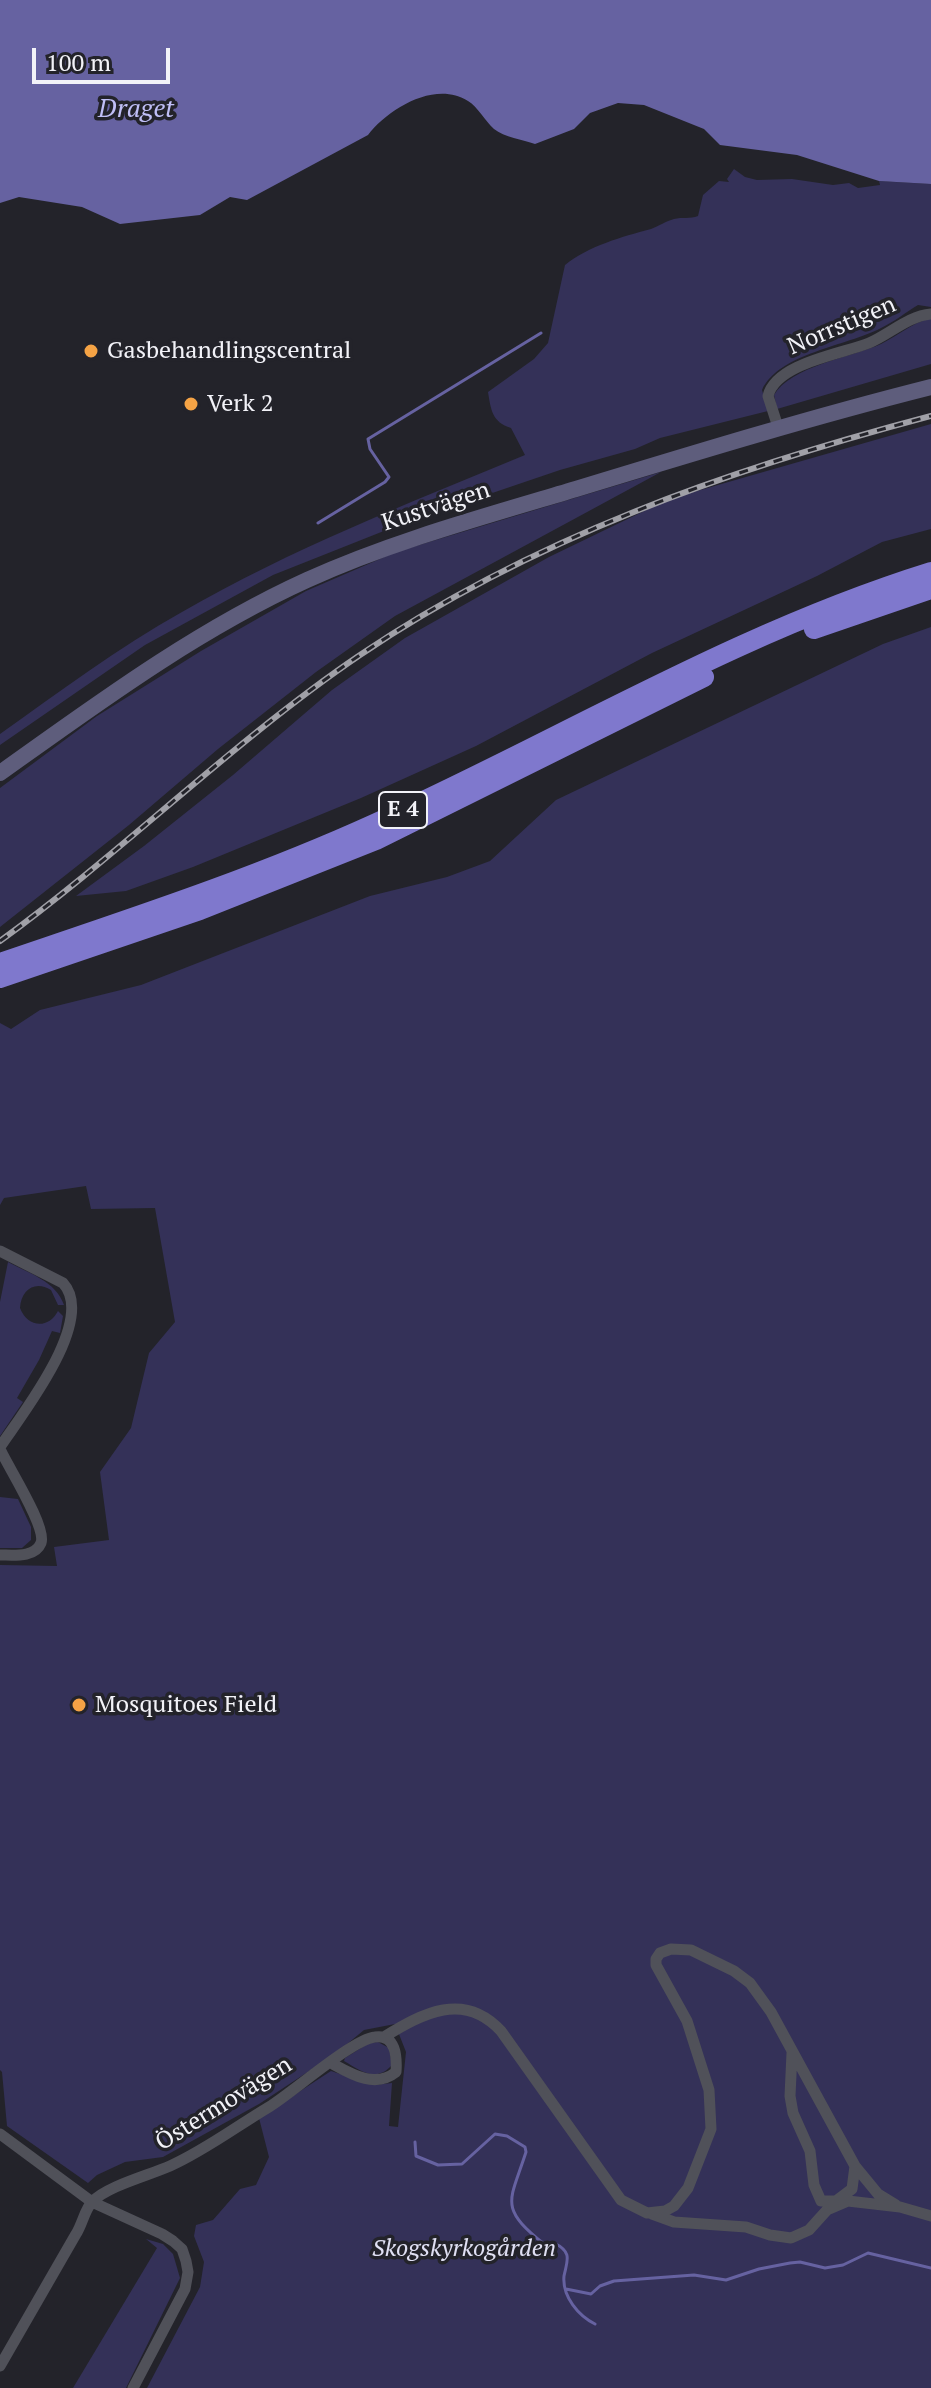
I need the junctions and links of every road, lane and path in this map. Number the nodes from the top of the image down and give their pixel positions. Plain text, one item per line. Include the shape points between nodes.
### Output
1 (931, 314) edge
2 (931, 387) edge
3 (779, 430) junction
4 (931, 572) edge
5 (931, 589) edge
6 (0, 773) edge
7 (0, 963) edge
8 (0, 978) edge
9 (0, 1251) edge
10 (0, 1448) edge
11 (0, 1555) edge
12 (384, 2037) junction
13 (792, 2053) junction
14 (331, 2063) junction
15 (0, 2134) edge
16 (855, 2166) junction
17 (92, 2202) junction
18 (900, 2207) junction
19 (647, 2213) junction
20 (931, 2216) edge
21 (0, 2366) edge
22 (133, 2388) edge

1 - 3 street, Norrstigen via 871,342 826,355 776,381 768,396
2 - 3 main road, Kustvägen
3 - 6 main road, Kustvägen via 396,544 307,580 142,673
4 - 7 highway, E 4 via 766,634 374,824 201,893
5 - 8 highway, E 4 via 752,655 300,873
9 - 10 street via 63,1283 73,1300 60,1351
10 - 11 street via 41,1540 28,1554
12 - 14 street, Östermovägen via 362,2041
12 - 14 street, Östermovägen via 397,2056 396,2072 389,2077 360,2077
12 - 19 street via 446,2009 488,2017 621,2200
13 - 16 street
13 - 16 street via 793,2113 810,2151 821,2201 836,2201 852,2189
13 - 19 street via 759,1994 734,1971 691,1950 660,1953 658,1972 687,2021 709,2090 711,2129 681,2200 665,2211
14 - 17 street, Östermovägen via 172,2165
15 - 17 street
16 - 18 street via 878,2194
17 - 21 street
17 - 22 street via 162,2234 182,2249 186,2261 185,2289
18 - 19 street via 838,2204 809,2230 791,2238 746,2227 674,2222
18 - 20 street

